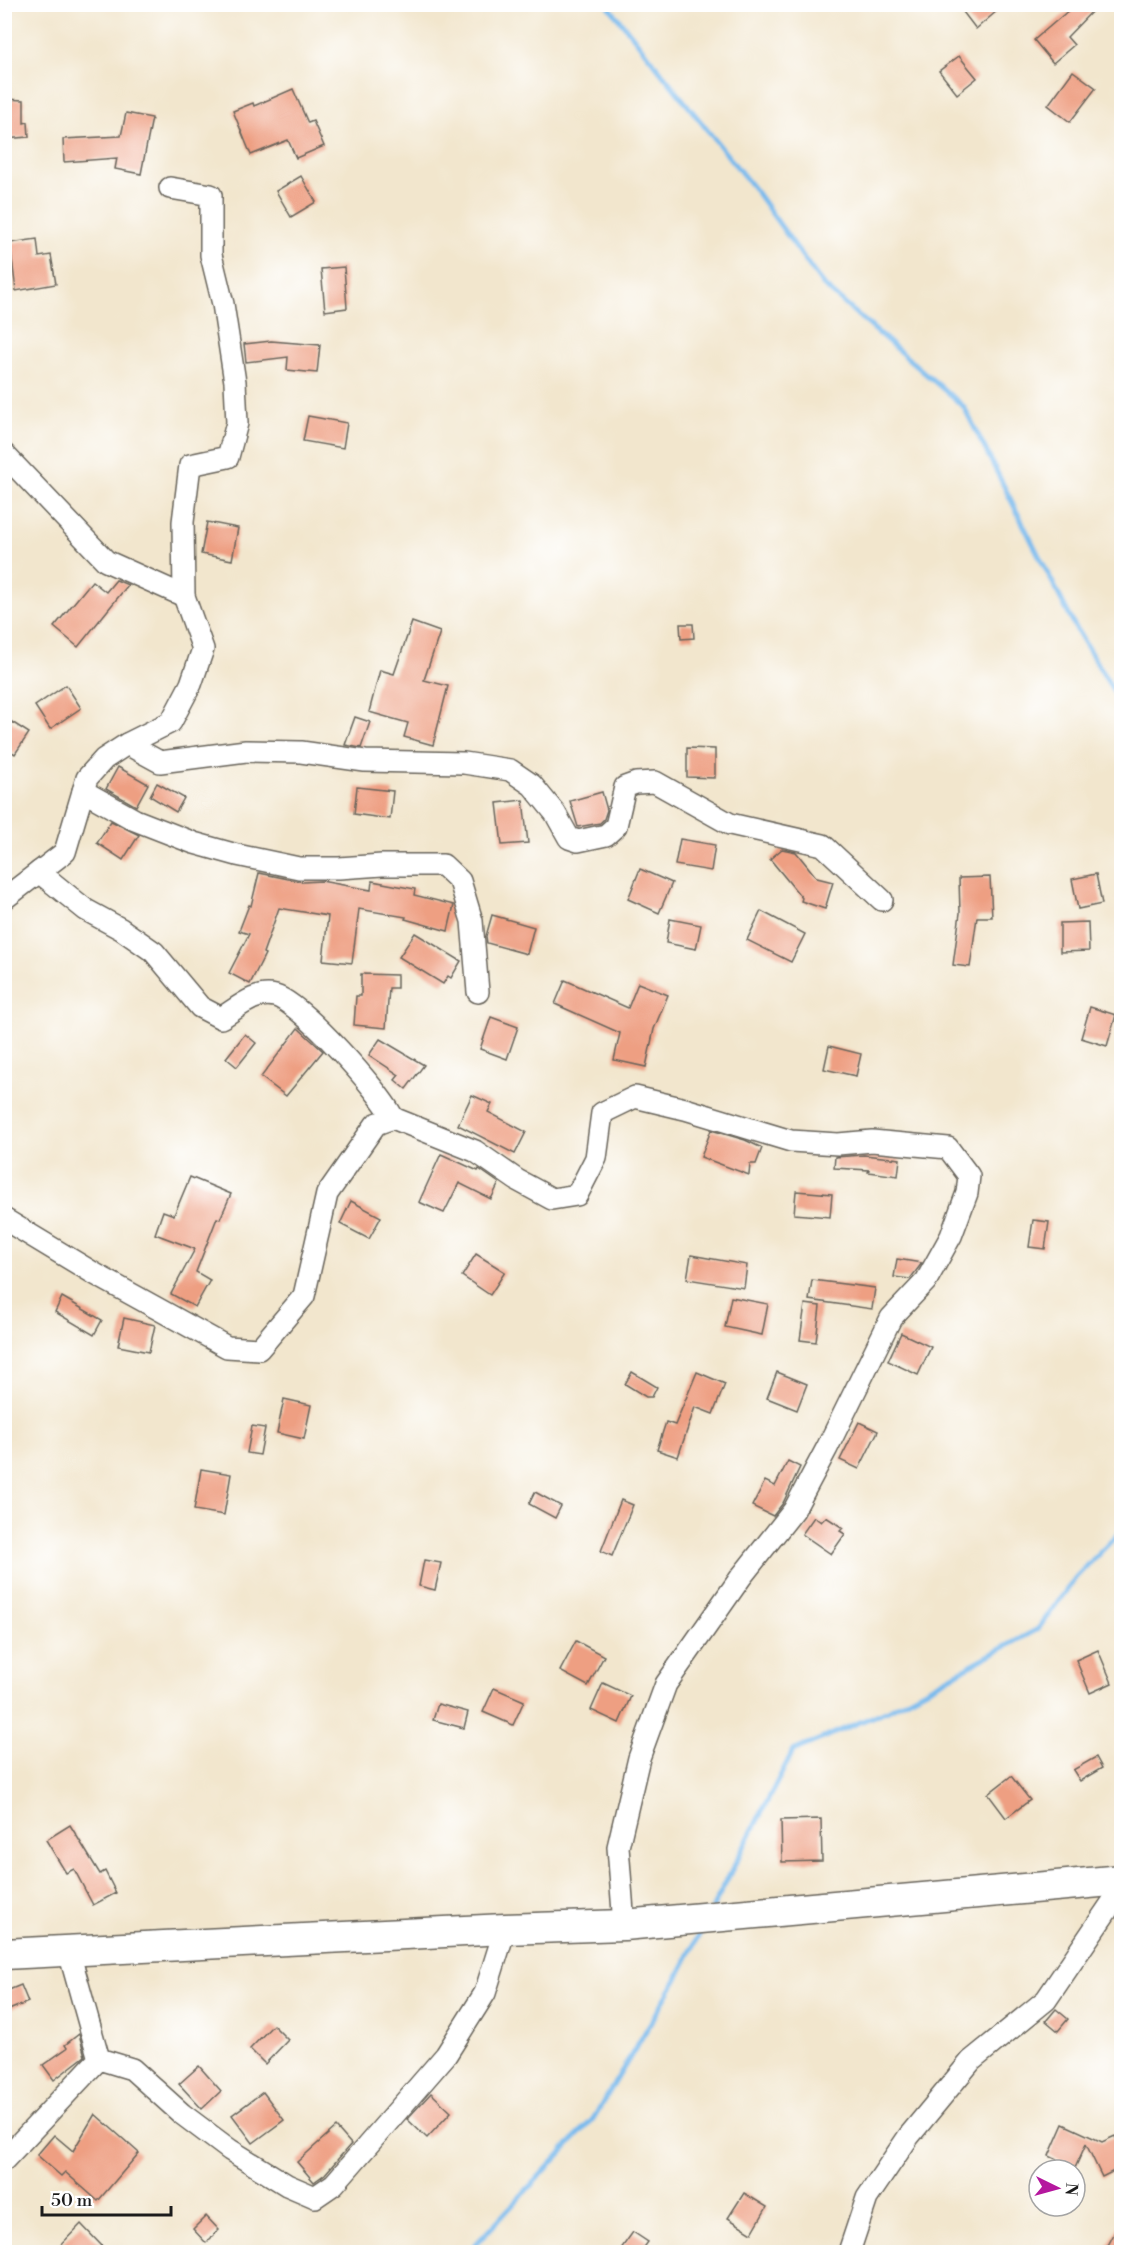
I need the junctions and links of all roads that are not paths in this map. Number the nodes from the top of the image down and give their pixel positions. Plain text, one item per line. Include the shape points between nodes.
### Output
1 (170, 188) dead end
2 (4, 454) edge
3 (184, 596) junction
4 (127, 744) junction
5 (83, 791) junction
6 (39, 872) junction
7 (4, 899) edge
8 (882, 900) dead end
9 (478, 992) dead end
10 (393, 1118) junction
11 (4, 1219) edge
12 (1122, 1880) edge
13 (1122, 1888) edge
14 (624, 1926) junction
15 (505, 1929) junction
16 (69, 1952) junction
17 (4, 1954) edge
18 (99, 2059) junction
19 (4, 2160) edge
20 (849, 2253) edge

1 - 3 street via 211,195 211,255 223,304 237,423 228,457 190,465 183,522
2 - 3 street via 106,561
3 - 4 street via 203,649 191,684 171,722
4 - 5 street via 87,778
4 - 8 street via 160,762 246,751 301,752 365,761 464,764 510,770 532,785 569,838 578,841 606,835 616,826 625,787 655,782 730,824 823,845
5 - 6 street via 66,852
5 - 9 street via 135,820 194,843 278,864 299,868 443,865 460,881 472,921
6 - 7 street
6 - 10 street via 86,910 121,928 154,952 200,1007 214,1015 222,1018 257,995 276,996 297,1009 369,1083
10 - 11 street via 376,1124 327,1194 303,1296 259,1349 227,1347
10 - 14 street via 475,1151 552,1199 577,1195 596,1158 602,1113 636,1097 790,1141 872,1141 948,1148 969,1176 951,1236 926,1281 891,1318 794,1510 666,1684 639,1758 618,1847
12 - 14 main road
13 - 20 street via 1046,2000 971,2061 909,2136 867,2198
14 - 15 main road
15 - 16 main road
15 - 18 street via 485,1993 446,2055 334,2184 315,2197 287,2185 230,2150 132,2069
16 - 17 main road
16 - 18 street
18 - 19 street

